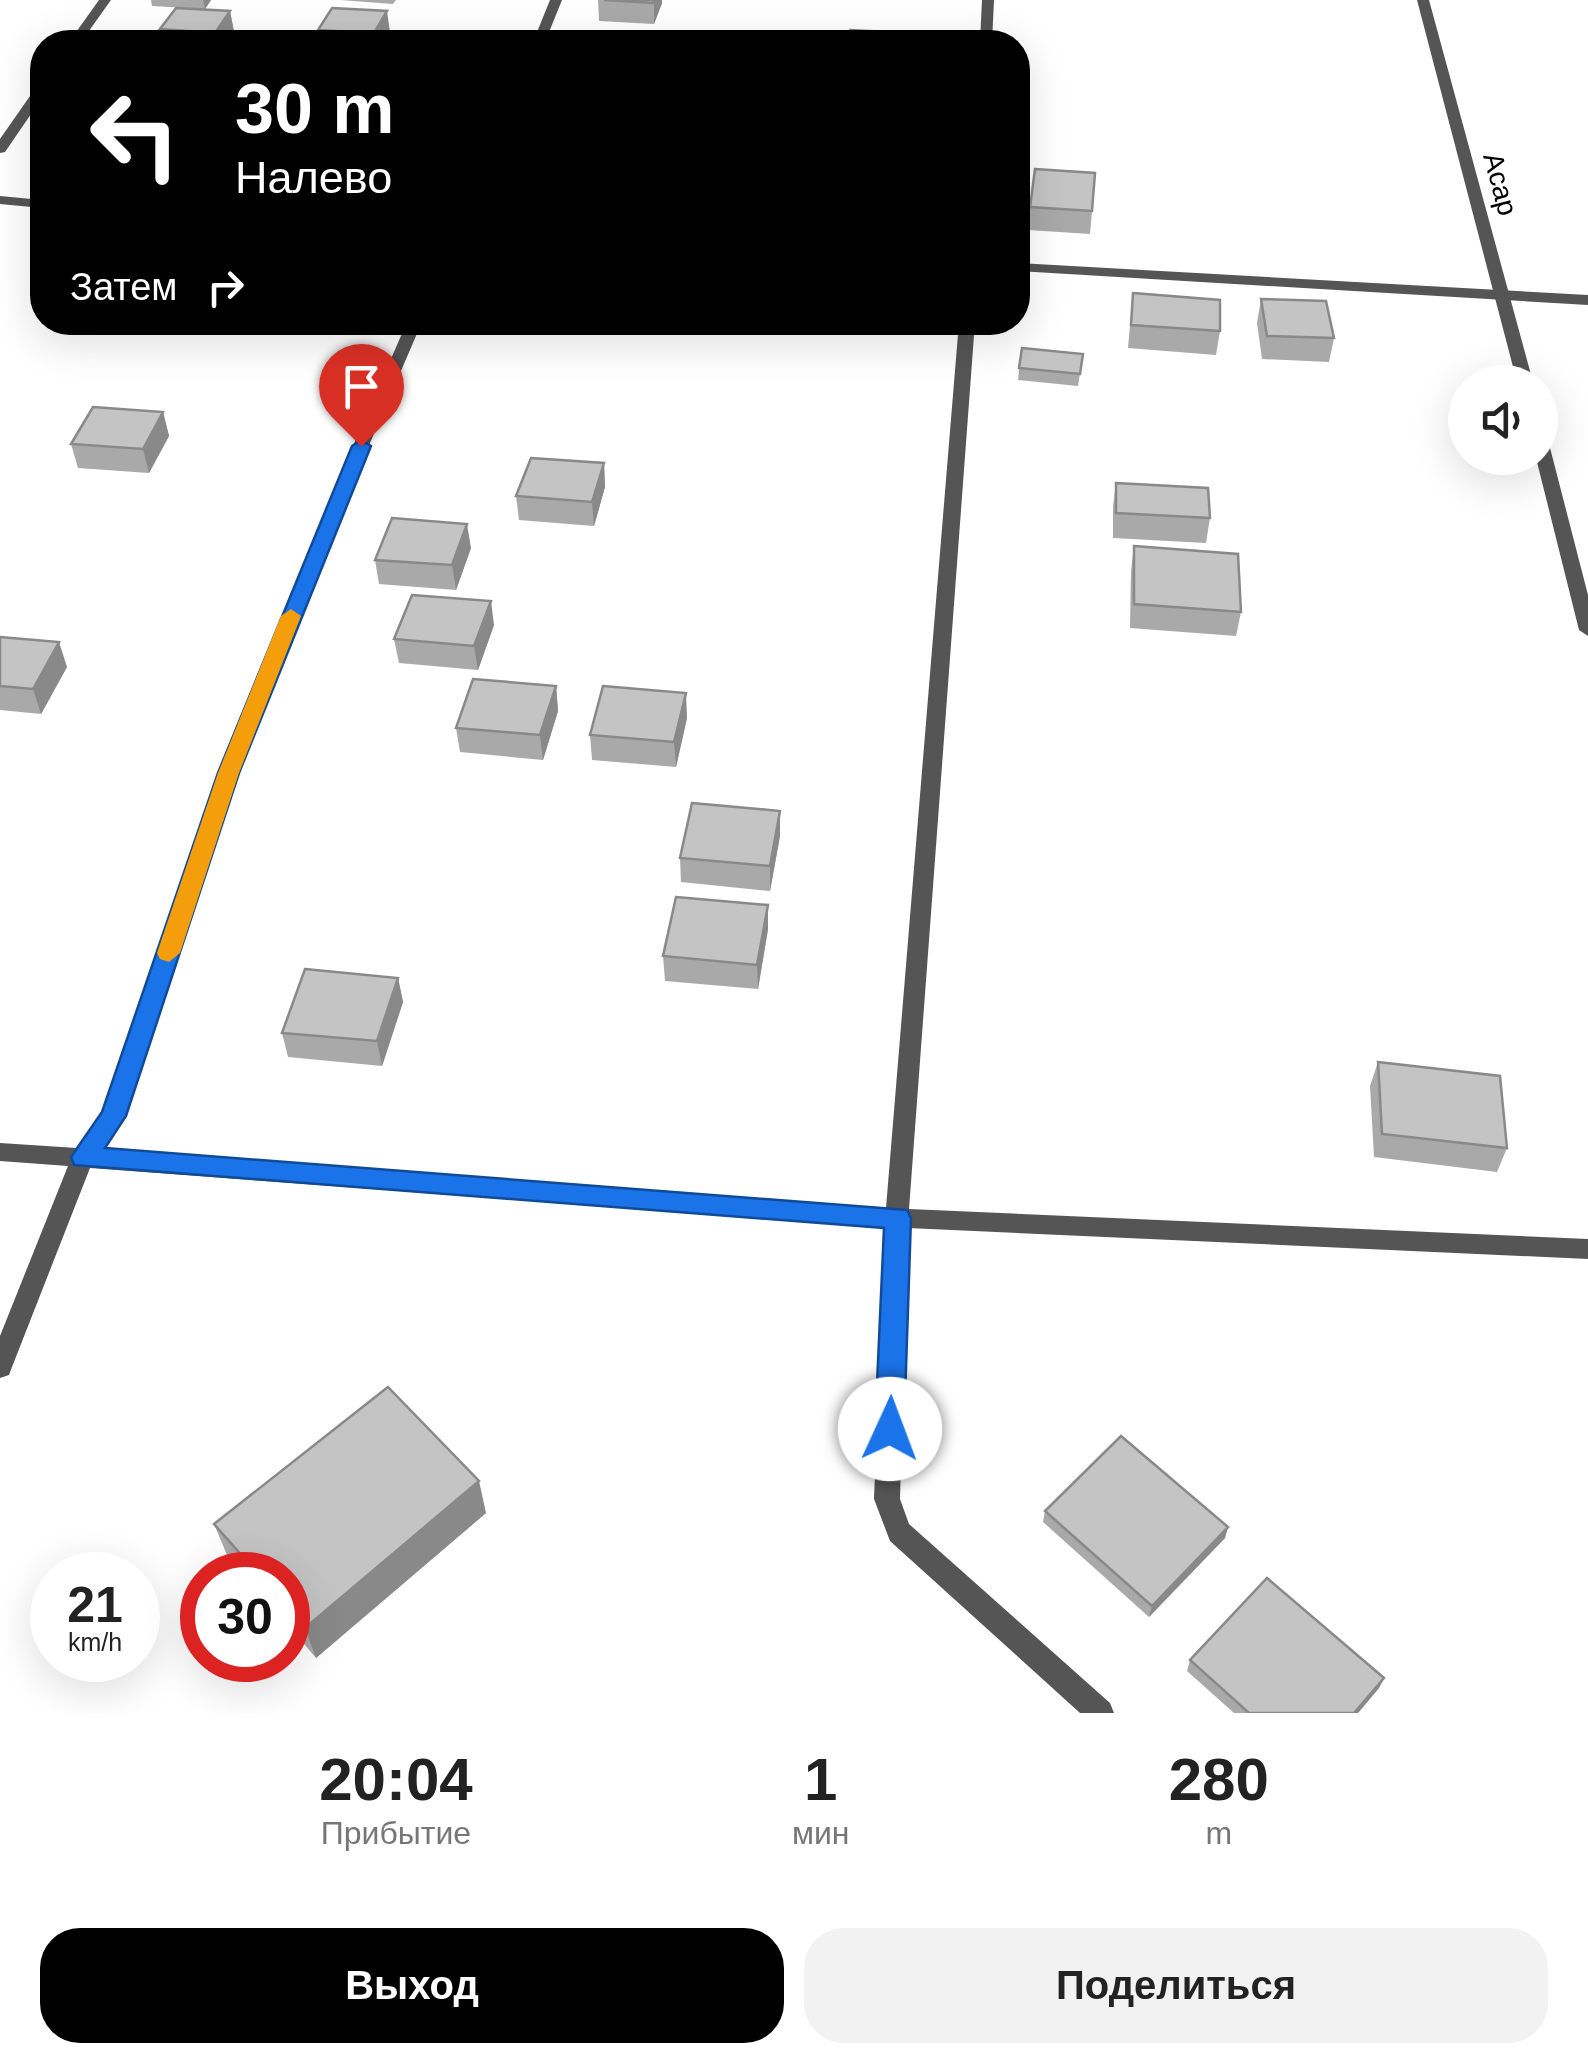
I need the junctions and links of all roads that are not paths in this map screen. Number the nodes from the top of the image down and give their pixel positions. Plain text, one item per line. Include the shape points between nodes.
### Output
1 (105, 0) edge
2 (556, 0) edge
3 (988, 0) edge
4 (1423, 0) edge
5 (84, 30) edge
6 (544, 30) edge
7 (987, 30) edge
8 (30, 106) edge
9 (0, 149) edge
10 (0, 200) edge
11 (30, 203) edge
12 (1030, 268) edge
13 (1504, 298) junction
14 (1588, 300) edge
15 (409, 335) edge
16 (966, 335) edge
17 (1521, 365) edge
18 (1549, 475) edge
19 (1588, 630) edge
20 (0, 1152) edge
21 (84, 1157) junction
22 (898, 1218) junction
23 (1588, 1249) edge
24 (0, 1368) edge
25 (1100, 1713) edge

1 - 5 street
2 - 6 street
3 - 7 street
4 - 13 street, Асар
8 - 9 street
10 - 11 street
12 - 13 street
13 - 14 street
13 - 17 street, Асар
15 - 21 street via 228,773 114,1116
16 - 22 street
18 - 19 street
20 - 21 street
21 - 22 street
21 - 24 street
22 - 23 street
22 - 25 street via 887,1499 899,1532

